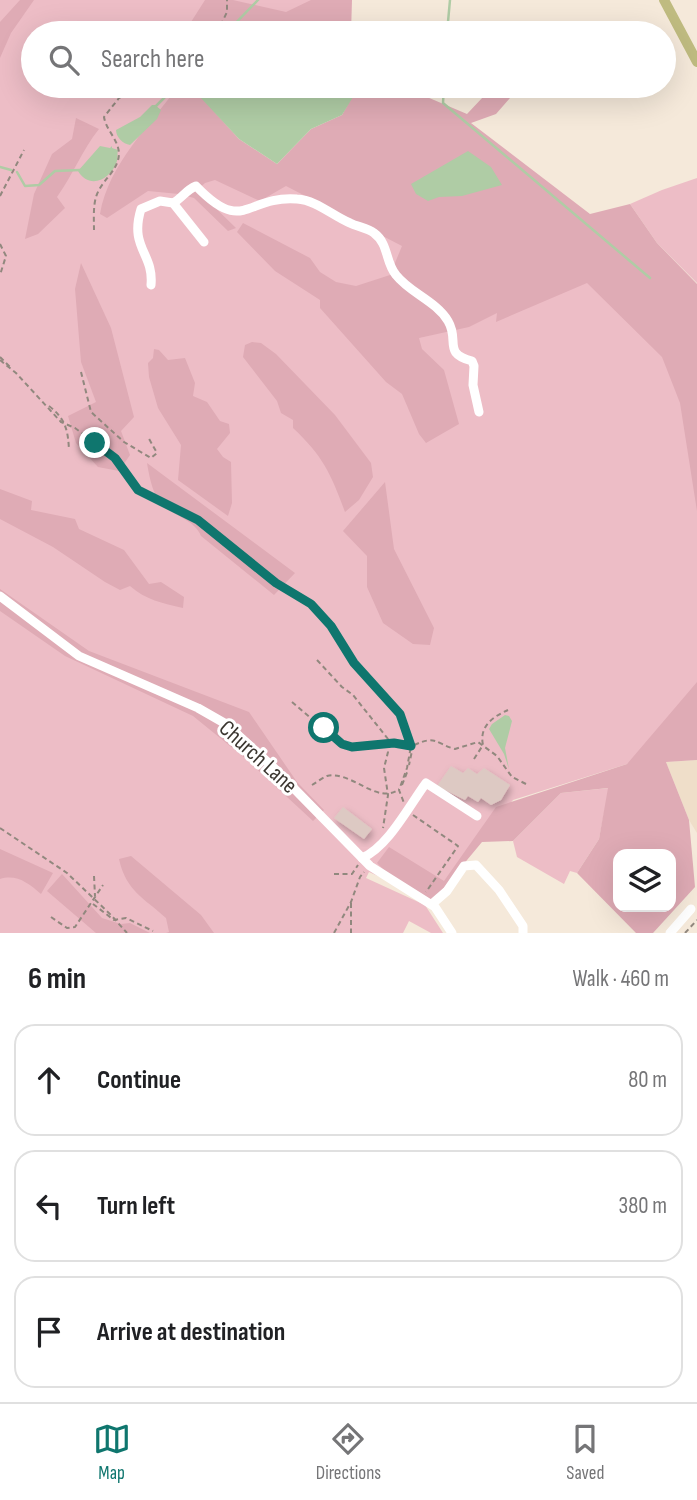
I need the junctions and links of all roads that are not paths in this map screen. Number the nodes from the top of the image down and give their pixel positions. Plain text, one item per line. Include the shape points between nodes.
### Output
1 (664, 0) edge
2 (675, 21) edge
3 (676, 23) edge
4 (697, 62) edge
5 (173, 203) junction
6 (204, 242) dead end
7 (151, 285) dead end
8 (479, 412) dead end
9 (0, 596) edge
10 (477, 816) dead end
11 (362, 858) junction
12 (432, 904) junction
13 (691, 909) dead end
14 (452, 933) edge
15 (523, 933) edge
16 (670, 933) edge

1 - 2 main road
3 - 4 main road
5 - 6 street
5 - 7 street via 150,204 141,209 138,219
5 - 8 street via 196,186 219,207 238,212 295,198 373,232 382,240 395,274 441,311 451,328 454,353 472,360
9 - 11 street, Church Lane via 79,656 226,724
10 - 11 street via 426,783 373,853
11 - 12 street, Church Lane
12 - 14 street, Church Lane
12 - 15 street via 464,866 476,865 499,890
13 - 16 street

